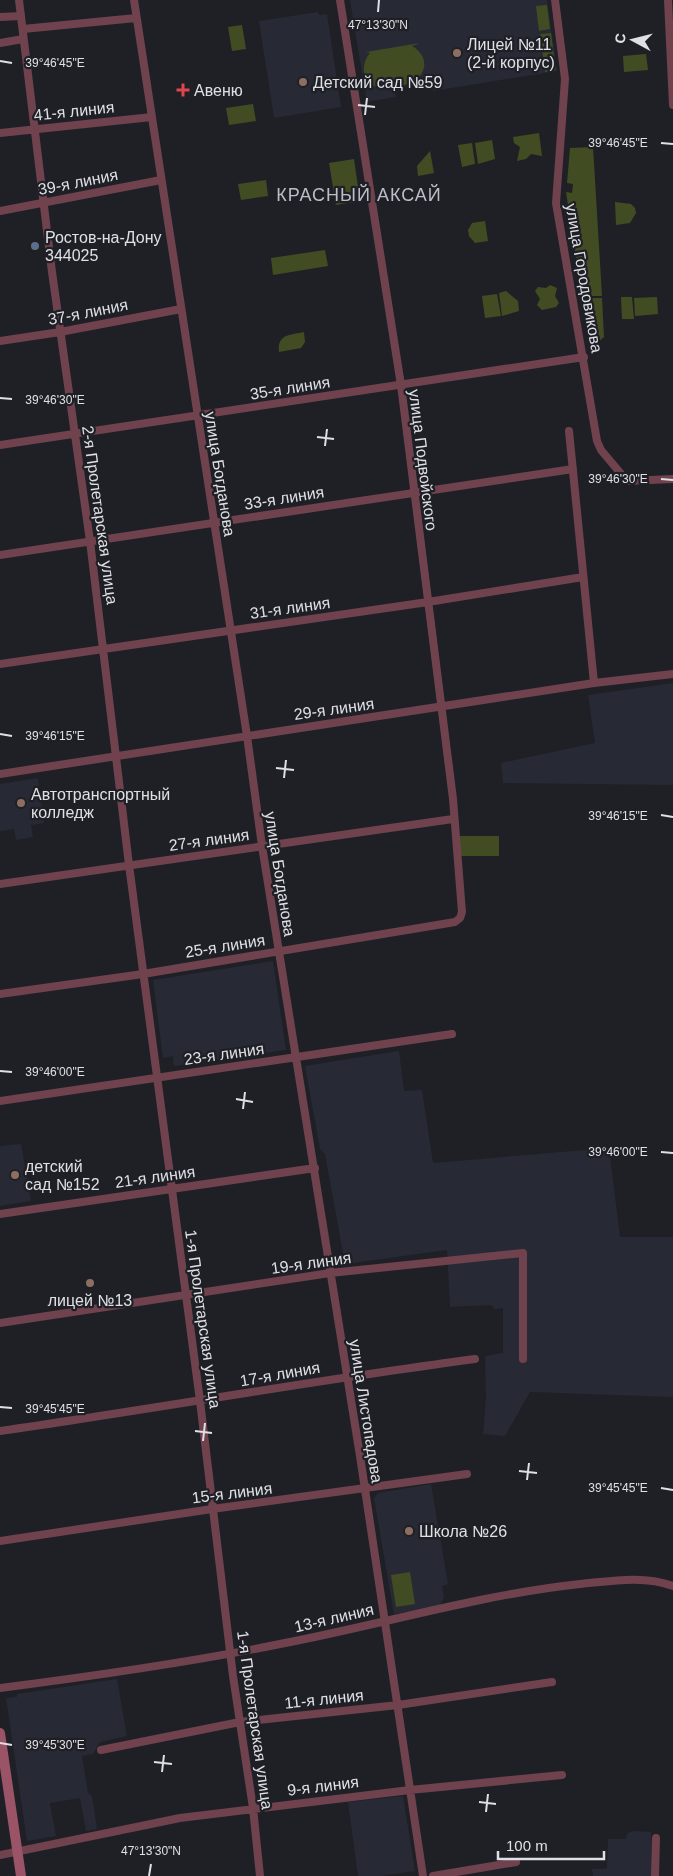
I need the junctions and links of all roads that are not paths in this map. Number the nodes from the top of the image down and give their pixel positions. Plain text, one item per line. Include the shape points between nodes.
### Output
1 (19, 0) edge
2 (134, 0) edge
3 (340, 0) edge
4 (554, 0) edge
5 (668, 0) edge
6 (21, 16) junction
7 (0, 17) edge
8 (136, 18) junction
9 (23, 30) junction
10 (23, 39) junction
11 (0, 43) edge
12 (673, 105) edge
13 (152, 116) junction
14 (35, 128) junction
15 (0, 133) edge
16 (161, 180) junction
17 (45, 202) junction
18 (0, 211) edge
19 (181, 309) junction
20 (60, 332) junction
21 (0, 341) edge
22 (584, 357) junction
23 (401, 385) junction
24 (197, 416) junction
25 (569, 430) dead end
26 (75, 433) junction
27 (0, 445) edge
28 (573, 469) junction
29 (673, 479) edge
30 (413, 493) junction
31 (214, 523) junction
32 (90, 541) junction
33 (0, 555) edge
34 (583, 577) junction
35 (428, 602) junction
36 (230, 630) junction
37 (103, 648) junction
38 (0, 664) edge
39 (673, 674) edge
40 (594, 683) junction
41 (440, 708) junction
42 (247, 736) junction
43 (115, 756) junction
44 (0, 774) edge
45 (452, 819) junction
46 (262, 846) junction
47 (129, 865) junction
48 (0, 884) edge
49 (455, 922) joint
50 (278, 952) junction
51 (144, 974) junction
52 (0, 994) edge
53 (452, 1034) dead end
54 (296, 1058) junction
55 (158, 1078) junction
56 (0, 1101) edge
57 (314, 1168) junction
58 (172, 1188) junction
59 (0, 1214) edge
60 (330, 1273) junction
61 (185, 1295) junction
62 (0, 1323) edge
63 (475, 1359) dead end
64 (523, 1359) dead end
65 (346, 1376) junction
66 (200, 1402) junction
67 (0, 1430) edge
68 (467, 1474) dead end
69 (364, 1488) junction
70 (212, 1508) junction
71 (0, 1541) edge
72 (673, 1586) edge
73 (385, 1621) junction
74 (231, 1654) junction
75 (552, 1682) dead end
76 (0, 1688) edge
77 (398, 1705) junction
78 (240, 1722) junction
79 (0, 1733) edge
80 (101, 1750) dead end
81 (3, 1769) edge
82 (562, 1774) dead end
83 (410, 1790) junction
84 (253, 1808) junction
85 (656, 1838) dead end
86 (17, 1852) junction
87 (0, 1855) edge
88 (516, 1862) dead end
89 (21, 1876) edge
90 (260, 1876) edge
91 (422, 1876) edge
92 (432, 1876) edge
93 (654, 1876) edge

1 - 6 street, 2-я Пролетарская улица
2 - 8 street, улица Богданова
3 - 23 street, улица Подвойского
4 - 22 street, улица Городовикова via 565,79 556,203
5 - 12 street
6 - 7 street
6 - 9 street, 2-я Пролетарская улица
8 - 9 street
8 - 13 street, улица Богданова
9 - 10 street, 2-я Пролетарская улица
10 - 11 street
10 - 14 street, 2-я Пролетарская улица
13 - 14 street, 41-я линия
13 - 16 street, улица Богданова
14 - 15 street, 41-я линия
14 - 17 street, 2-я Пролетарская улица
16 - 17 street, 39-я линия
16 - 19 street, улица Богданова
17 - 18 street, 39-я линия
17 - 20 street, 2-я Пролетарская улица
19 - 20 street, 37-я линия
19 - 24 street, улица Богданова
20 - 21 street, 37-я линия
20 - 26 street, 2-я Пролетарская улица
22 - 23 street, 35-я линия
22 - 29 street, улица Городовикова via 601,450 627,481
23 - 24 street, 35-я линия
23 - 30 street, улица Подвойского
24 - 26 street, 35-я линия
24 - 31 street, улица Богданова
25 - 28 street
26 - 27 street, 35-я линия
26 - 32 street, 2-я Пролетарская улица
28 - 30 street, 33-я линия
28 - 34 street
30 - 31 street, 33-я линия
30 - 35 street, улица Подвойского
31 - 32 street, 33-я линия
31 - 36 street, улица Богданова
32 - 33 street, 33-я линия
32 - 37 street, 2-я Пролетарская улица
34 - 35 street, 31-я линия
34 - 40 street
35 - 36 street, 31-я линия
35 - 41 street, улица Подвойского
36 - 37 street, 31-я линия
36 - 42 street, улица Богданова
37 - 38 street, 31-я линия
37 - 43 street, 2-я Пролетарская улица
39 - 40 street, 29-я линия
40 - 41 street, 29-я линия
41 - 42 street, 29-я линия
41 - 45 street, улица Подвойского via 453,799
42 - 43 street, 29-я линия
42 - 46 street, улица Богданова
43 - 44 street, 29-я линия
43 - 47 street, 2-я Пролетарская улица
45 - 46 street, 27-я линия
45 - 49 street, улица Подвойского via 462,912
46 - 47 street, 27-я линия
46 - 50 street, улица Богданова
47 - 48 street, 27-я линия
47 - 51 street, 2-я Пролетарская улица
49 - 50 street, 25-я линия
50 - 51 street, 25-я линия
50 - 54 street, улица Листопадова
51 - 52 street, 25-я линия
51 - 55 street, 1-я Пролетарская улица
53 - 54 street, 23-я линия
54 - 55 street, 23-я линия
54 - 57 street, улица Листопадова
55 - 56 street, 23-я линия
55 - 58 street, 1-я Пролетарская улица
57 - 58 street, 21-я линия
57 - 60 street, улица Листопадова
58 - 59 street, 21-я линия
58 - 61 street, 1-я Пролетарская улица
60 - 61 street, 19-я линия
60 - 64 street, 19-я линия via 523,1253
60 - 65 street, улица Листопадова
61 - 62 street, 19-я линия
61 - 66 street, 1-я Пролетарская улица
63 - 65 street, 17-я линия
65 - 66 street, 17-я линия
65 - 69 street, улица Листопадова
66 - 67 street, 17-я линия
66 - 70 street, 1-я Пролетарская улица
68 - 69 street, 15-я линия
69 - 70 street, 15-я линия
69 - 73 street, улица Листопадова
70 - 71 street, 15-я линия
70 - 74 street, 1-я Пролетарская улица
72 - 73 street, 13-я линия via 656,1580 613,1580 543,1588
73 - 74 street, 13-я линия
73 - 77 street, улица Листопадова
74 - 76 street, 13-я линия via 114,1674
74 - 78 street, 1-я Пролетарская улица
75 - 77 street, 11-я линия
77 - 78 street, 11-я линия
77 - 83 street, улица Листопадова
78 - 80 street, 11-я линия
78 - 84 street, 1-я Пролетарская улица
79 - 81 main road
81 - 86 main road
82 - 83 street, 9-я линия
83 - 84 street, 9-я линия
83 - 91 street, улица Листопадова
84 - 86 street, 9-я линия via 180,1818
84 - 90 street, 1-я Пролетарская улица
85 - 93 street
86 - 87 street, 9-я линия
86 - 89 main road
88 - 92 street

